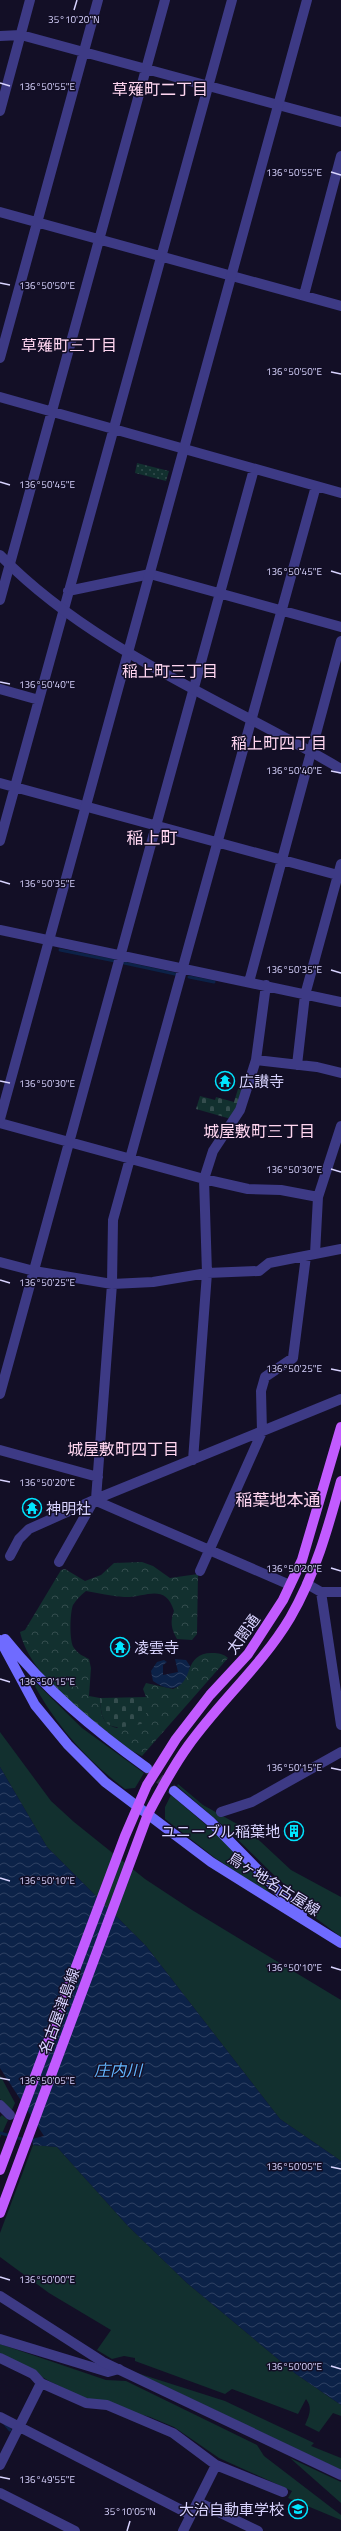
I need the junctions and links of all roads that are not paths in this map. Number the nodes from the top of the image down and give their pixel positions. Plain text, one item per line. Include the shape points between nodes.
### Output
1 (30, 0) edge
2 (98, 0) edge
3 (165, 0) edge
4 (232, 0) edge
5 (307, 0) edge
6 (21, 35) junction
7 (0, 36) edge
8 (84, 52) junction
9 (146, 69) junction
10 (208, 86) junction
11 (279, 104) junction
12 (0, 111) edge
13 (341, 122) edge
14 (341, 156) edge
15 (0, 212) edge
16 (37, 222) junction
17 (100, 239) junction
18 (161, 256) junction
19 (232, 275) junction
20 (304, 295) junction
21 (341, 306) edge
22 (0, 358) edge
23 (0, 397) edge
24 (52, 412) junction
25 (113, 429) junction
26 (184, 449) junction
27 (254, 469) junction
28 (316, 486) junction
29 (341, 493) edge
30 (0, 555) edge
31 (10, 565) junction
32 (150, 574) junction
33 (2, 585) edge
34 (68, 591) junction
35 (220, 594) junction
36 (0, 600) edge
37 (64, 610) junction
38 (282, 611) junction
39 (341, 627) edge
40 (341, 641) edge
41 (129, 652) junction
42 (194, 688) junction
43 (0, 689) edge
44 (39, 700) junction
45 (252, 719) junction
46 (311, 751) junction
47 (341, 769) edge
48 (0, 783) edge
49 (15, 787) junction
50 (86, 806) junction
51 (156, 826) junction
52 (0, 841) edge
53 (218, 842) junction
54 (282, 860) junction
55 (341, 864) edge
56 (339, 876) edge
57 (0, 930) edge
58 (49, 942) junction
59 (121, 956) junction
60 (183, 969) junction
61 (249, 982) junction
62 (266, 985) junction
63 (305, 995) junction
64 (341, 1002) edge
65 (256, 1060) junction
66 (297, 1065) junction
67 (341, 1073) edge
68 (0, 1119) edge
69 (0, 1123) edge
70 (341, 1126) edge
71 (70, 1142) junction
72 (131, 1159) junction
73 (204, 1179) junction
74 (318, 1197) junction
75 (341, 1249) edge
76 (311, 1255) junction
77 (0, 1262) edge
78 (34, 1271) junction
79 (207, 1273) junction
80 (112, 1284) junction
81 (0, 1394) edge
82 (341, 1399) edge
83 (341, 1427) edge
84 (262, 1432) junction
85 (0, 1450) edge
86 (193, 1460) junction
87 (98, 1477) junction
88 (341, 1481) edge
89 (95, 1500) junction
90 (210, 1550) junction
91 (10, 1556) dead end
92 (59, 1562) dead end
93 (200, 1571) dead end
94 (307, 1584) junction
95 (290, 1585) junction
96 (321, 1592) junction
97 (341, 1592) edge
98 (0, 1633) edge
99 (0, 1640) edge
100 (341, 1725) edge
101 (341, 1752) edge
102 (147, 1768) tunnel mouth
103 (174, 1791) tunnel mouth
104 (138, 1806) junction
105 (221, 1812) dead end
106 (148, 1814) junction
107 (125, 1836) joint
108 (138, 1842) joint
109 (330, 1937) junction
110 (341, 1943) edge
111 (0, 2105) edge
112 (10, 2115) dead end
113 (0, 2170) edge
114 (0, 2213) edge
115 (0, 2296) edge
116 (0, 2338) edge
117 (0, 2358) edge
118 (119, 2369) junction
119 (41, 2383) junction
120 (0, 2417) edge
121 (19, 2427) junction
122 (0, 2465) edge
123 (216, 2465) junction
124 (341, 2475) edge
125 (283, 2492) dead end
126 (0, 2494) edge
127 (198, 2502) junction
128 (191, 2515) junction
129 (75, 2531) edge
130 (183, 2531) edge
131 (258, 2531) edge

1 - 6 street
2 - 8 street
3 - 9 street
4 - 10 street
5 - 11 street
6 - 7 street
6 - 8 street
6 - 12 street
8 - 9 street
8 - 16 street
9 - 10 street
9 - 17 street
10 - 11 street
10 - 18 street
11 - 13 street
11 - 19 street
14 - 20 street
15 - 16 street
16 - 17 street
16 - 22 street
17 - 18 street
17 - 24 street
18 - 19 street
18 - 25 street
19 - 20 street
19 - 26 street
20 - 21 street
23 - 24 street
24 - 25 street
24 - 31 street
25 - 26 street
25 - 34 street
26 - 27 street
26 - 32 street
27 - 28 street
27 - 35 street
28 - 29 street
28 - 38 street
30 - 31 street
31 - 33 street
31 - 37 street
32 - 34 street
32 - 35 street
32 - 41 street
33 - 36 street
34 - 37 street
35 - 38 street
35 - 42 street
37 - 41 street
37 - 44 street
38 - 39 street
38 - 45 street
40 - 46 street
41 - 42 street
41 - 50 street
42 - 45 street
42 - 51 street
43 - 44 street
44 - 49 street
45 - 46 street
45 - 53 street
46 - 47 street
46 - 54 street
48 - 49 street
49 - 50 street
49 - 52 street
50 - 51 street
50 - 58 street
51 - 53 street
51 - 59 street
53 - 54 street
53 - 60 street
54 - 56 street
54 - 61 street
55 - 56 street
56 - 63 street
57 - 58 street
58 - 59 street
58 - 68 street
59 - 60 street
59 - 71 street
60 - 61 street
60 - 72 street
61 - 62 street
62 - 63 street
62 - 65 street
63 - 64 street
63 - 66 street
65 - 66 street
65 - 73 street via 240,1110 213,1151
66 - 67 street
69 - 71 street
70 - 74 street
71 - 72 street
71 - 78 street
72 - 73 street
72 - 80 street via 113,1220
73 - 74 street via 248,1189 281,1190
73 - 79 street
74 - 76 street
75 - 76 street
76 - 79 street via 270,1263 259,1271
76 - 84 street via 293,1358 265,1377 261,1391
77 - 78 street
78 - 80 street
78 - 81 street
79 - 80 street via 153,1282
79 - 86 street
80 - 87 street
82 - 84 street
83 - 95 main road, 太閤通 via 309,1538
84 - 86 street
84 - 90 street
85 - 87 street
86 - 89 street
87 - 89 street
88 - 94 main road, 太閤通 via 324,1542
89 - 90 street
89 - 91 street via 29,1529 19,1539
89 - 92 street
90 - 93 street
90 - 95 street
94 - 96 street
94 - 106 main road, 太閤通 via 290,1617 260,1661 188,1746
95 - 104 main road, 太閤通 via 276,1613 248,1654 210,1694 176,1739 147,1785
96 - 97 street
96 - 100 street
98 - 102 main road via 24,1663 68,1707 110,1742
99 - 104 main road, 鳥ヶ地名古屋線 via 35,1705 51,1727 105,1782
101 - 105 street via 252,1802
103 - 109 main road via 210,1821 296,1910
104 - 106 main road, 鳥ヶ地名古屋線
104 - 107 main road, 太閤通
106 - 108 main road, 太閤通
106 - 109 main road, 鳥ヶ地名古屋線 via 211,1862
107 - 113 main road, 名古屋津島線
108 - 114 main road, 名古屋津島線
109 - 110 main road, 鳥ヶ地名古屋線
111 - 112 street
115 - 118 street via 47,2328
116 - 118 street via 108,2372
117 - 119 street via 33,2374
118 - 124 street
119 - 121 street
119 - 123 street via 86,2403 107,2405 173,2433
120 - 121 street
121 - 122 street
121 - 128 street
123 - 125 street
123 - 127 street
126 - 129 street
127 - 128 street
127 - 131 street
128 - 130 street

